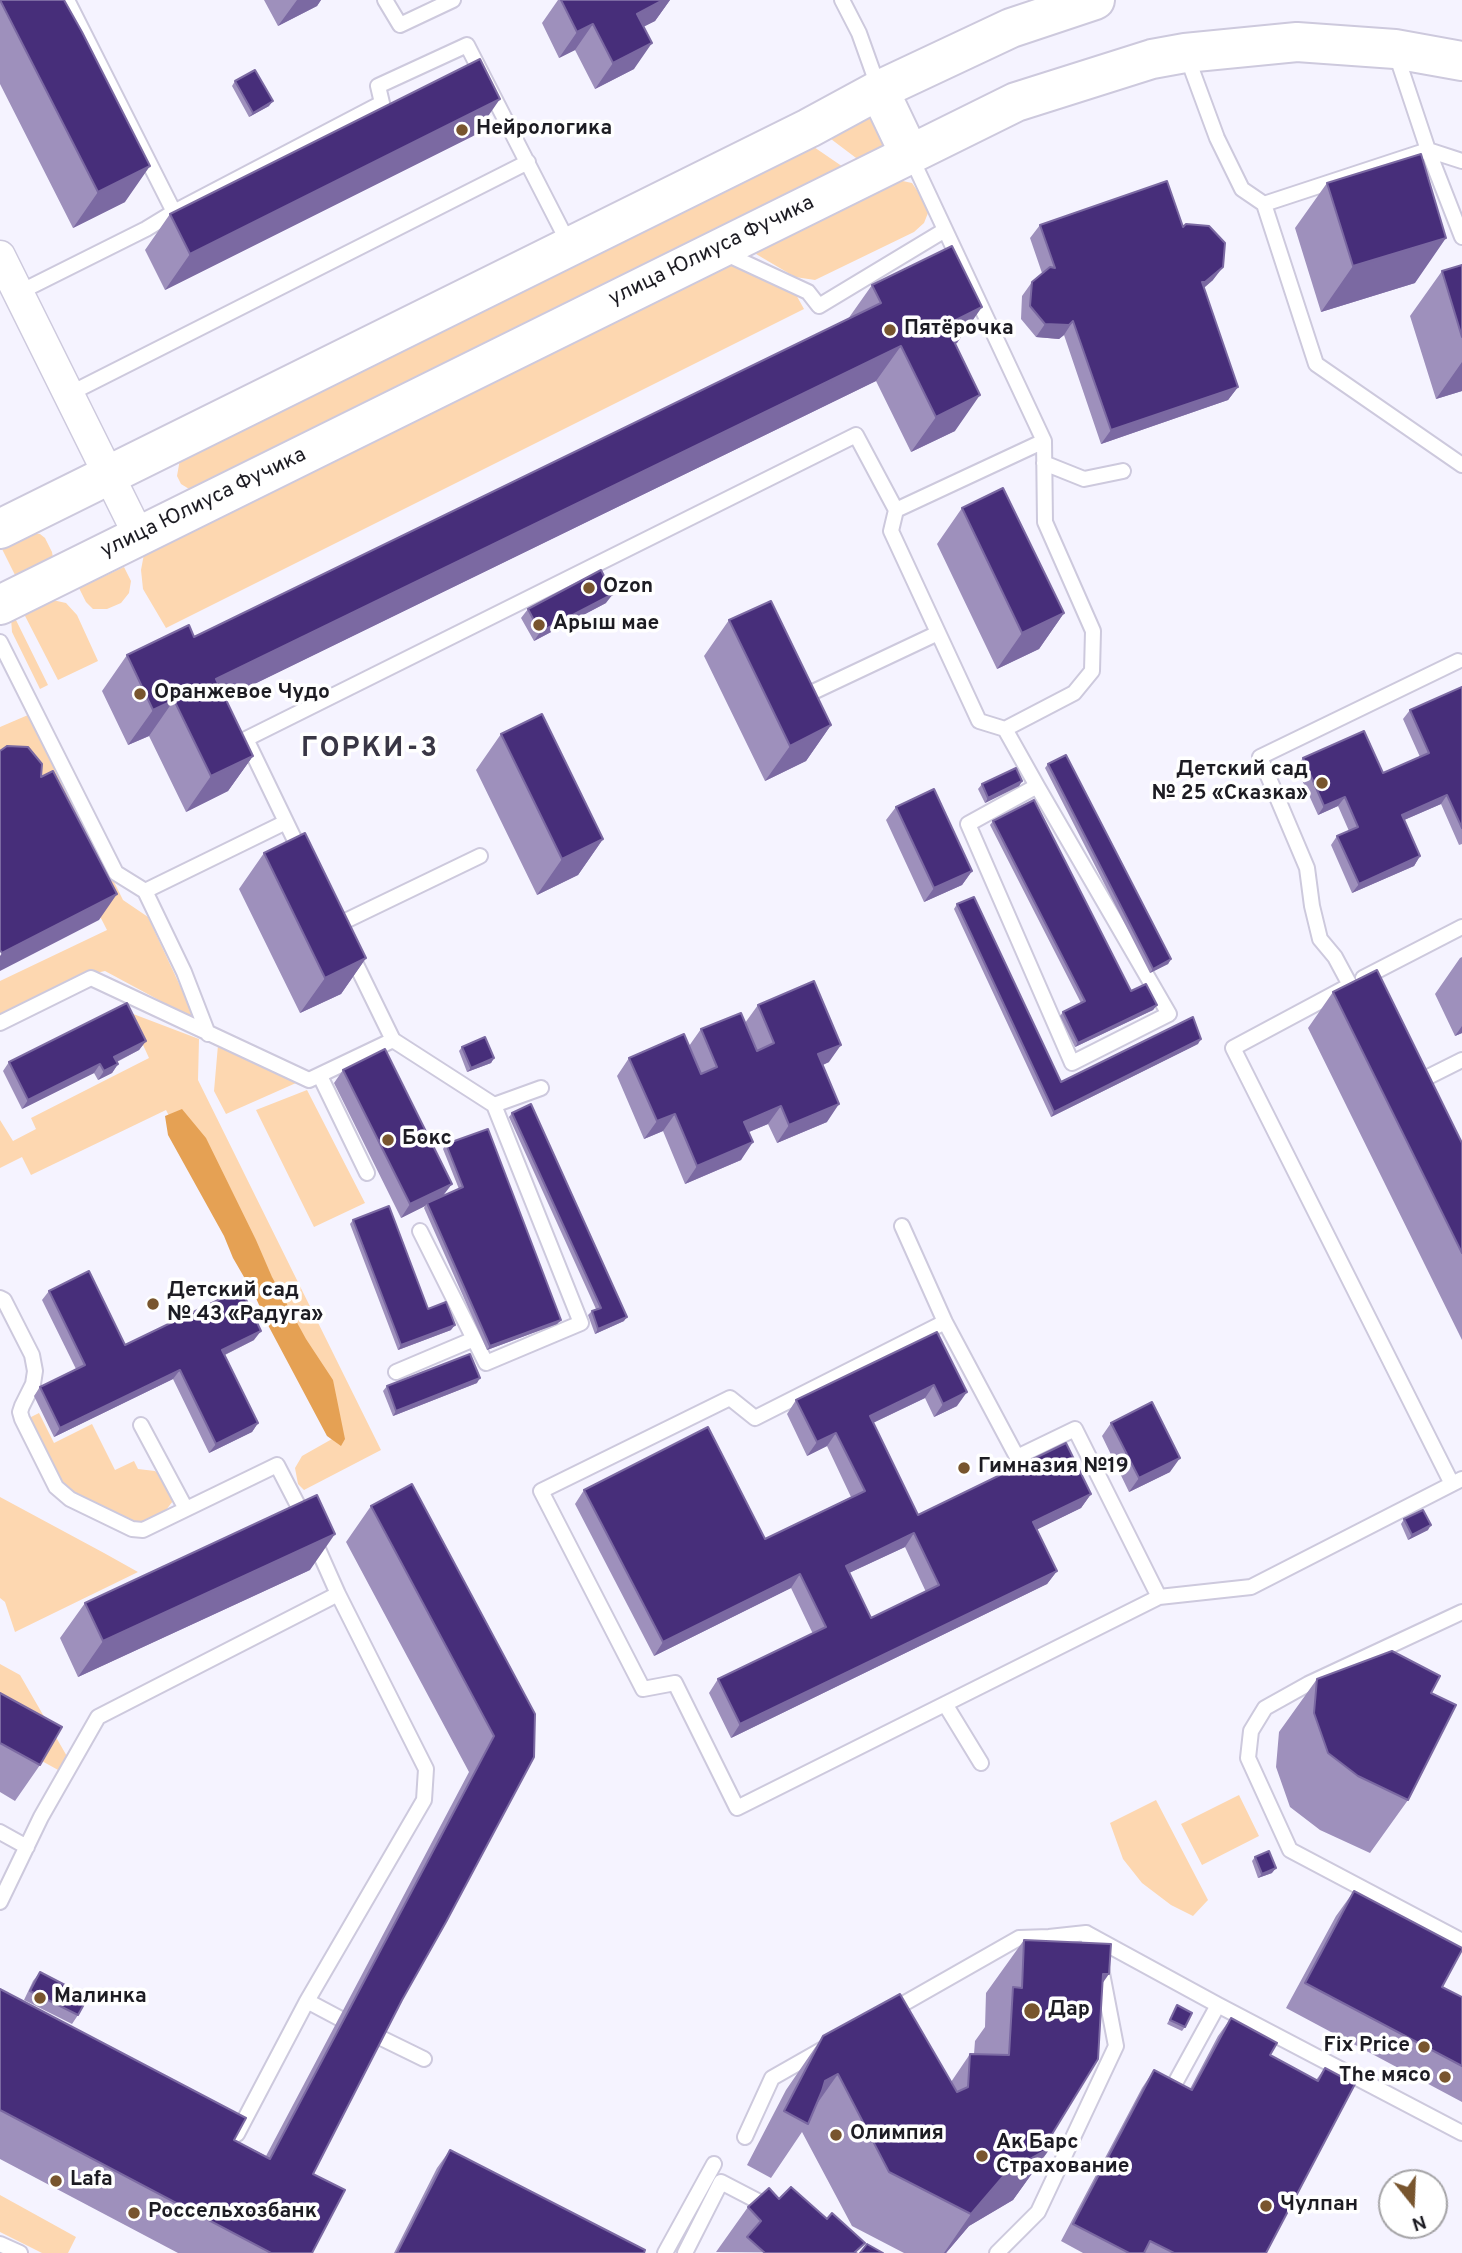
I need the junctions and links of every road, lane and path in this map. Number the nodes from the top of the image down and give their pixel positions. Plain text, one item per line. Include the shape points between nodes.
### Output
1 (67, 0) edge
2 (385, 0) edge
3 (453, 0) edge
4 (842, 0) edge
5 (1095, 0) edge
6 (1395, 49) junction
7 (1185, 52) junction
8 (1462, 61) edge
9 (879, 90) junction
10 (1427, 150) junction
11 (909, 153) junction
12 (527, 162) junction
13 (1462, 162) edge
14 (1264, 204) junction
15 (174, 212) junction
16 (945, 230) junction
17 (1462, 237) edge
18 (570, 245) junction
19 (717, 249) junction
20 (7, 278) edge
21 (69, 394) junction
22 (1044, 441) junction
23 (1044, 463) junction
24 (1462, 464) edge
25 (1123, 471) dead end
26 (109, 475) junction
27 (896, 510) junction
28 (0, 529) edge
29 (139, 536) junction
30 (0, 606) edge
31 (938, 633) junction
32 (0, 642) edge
33 (1458, 661) dead end
34 (813, 692) edge
35 (1005, 729) junction
36 (1037, 786) junction
37 (286, 822) junction
38 (480, 856) dead end
39 (308, 866) edge
40 (145, 891) junction
41 (1462, 927) edge
42 (1350, 985) junction
43 (0, 1023) edge
44 (208, 1034) junction
45 (393, 1040) junction
46 (1462, 1059) edge
47 (320, 1076) junction
48 (1426, 1078) edge
49 (541, 1088) dead end
50 (494, 1105) junction
51 (367, 1173) dead end
52 (902, 1226) dead end
53 (420, 1231) dead end
54 (0, 1298) edge
55 (945, 1322) junction
56 (474, 1339) junction
57 (396, 1372) dead end
58 (141, 1425) dead end
59 (1457, 1481) edge
60 (186, 1509) junction
61 (338, 1594) junction
62 (1159, 1597) junction
63 (1462, 1612) edge
64 (945, 1704) junction
65 (981, 1763) dead end
66 (0, 1832) edge
67 (27, 1847) junction
68 (0, 1902) edge
69 (1086, 1933) junction
70 (1462, 1941) edge
71 (307, 2001) junction
72 (1218, 2005) junction
73 (339, 2018) dead end
74 (878, 2018) edge
75 (377, 2036) edge
76 (831, 2045) edge
77 (424, 2059) dead end
78 (1165, 2101) edge
79 (225, 2129) edge
80 (1462, 2133) edge
81 (745, 2137) dead end
82 (714, 2164) dead end
83 (778, 2212) edge
84 (0, 2244) edge
85 (20, 2253) edge
86 (664, 2253) edge
87 (685, 2253) edge
88 (997, 2253) edge

1 - 15 lane
2 - 3 lane via 400,25
4 - 9 lane
5 - 9 main road via 1011,28
6 - 7 main road, улица Юлиуса Фучика via 1297,41
6 - 8 main road, улица Юлиуса Фучика
6 - 10 lane
7 - 11 main road, улица Юлиуса Фучика via 1016,102
7 - 14 lane via 1242,189
9 - 11 main road
9 - 18 main road
10 - 13 lane
10 - 14 lane
10 - 17 lane
11 - 16 lane
11 - 19 main road, улица Юлиуса Фучика
12 - 15 lane via 467,45 378,86 382,103
12 - 18 lane
12 - 21 lane
14 - 24 lane via 1315,364
15 - 20 lane via 146,229
16 - 19 lane via 819,306 808,292
16 - 22 lane
18 - 26 main road
19 - 29 main road, улица Юлиуса Фучика
20 - 21 street
21 - 26 street
22 - 23 lane
22 - 27 lane
23 - 25 lane via 1084,479
23 - 35 lane via 1045,522 1093,631 1092,671 1074,693
26 - 28 main road
26 - 29 street
27 - 31 lane via 891,531
27 - 37 lane via 856,435 246,739
29 - 30 main road, улица Юлиуса Фучика
31 - 34 lane
31 - 35 lane via 979,721
32 - 40 lane via 116,873
33 - 42 lane via 1260,757 1307,868 1320,939
35 - 36 lane
36 - 36 lane via 968,824 1072,1063 1169,1014
37 - 39 lane
37 - 40 lane
38 - 45 lane via 334,919
40 - 44 lane
41 - 42 lane via 1376,977
42 - 59 lane via 1233,1048
43 - 44 lane via 91,978
44 - 47 lane via 309,1080
45 - 47 lane
45 - 50 lane
46 - 48 lane
47 - 51 lane
49 - 50 lane
50 - 56 lane via 580,1323 486,1363
52 - 55 lane
53 - 56 lane
54 - 60 lane via 32,1355 33,1384 20,1412 56,1487 70,1499 132,1529 143,1530
55 - 62 lane via 1017,1457 1075,1429
55 - 64 lane via 755,1418 730,1398 541,1491 643,1689 675,1683 737,1808
56 - 57 lane
58 - 60 lane
59 - 62 lane via 1251,1587
60 - 61 lane via 277,1465
61 - 67 lane via 98,1717
61 - 71 lane via 426,1769 424,1800
62 - 64 lane
63 - 70 lane via 1265,1708 1251,1731 1248,1758 1290,1850
64 - 65 lane
66 - 67 lane
67 - 68 lane
69 - 72 lane
69 - 74 lane via 1019,1938
69 - 88 lane via 1101,1968 1116,2046 1038,2212
71 - 73 lane
71 - 79 lane via 236,2135
72 - 78 lane
72 - 80 lane
75 - 77 lane
76 - 81 lane via 772,2078
82 - 86 lane
83 - 87 lane via 721,2182
84 - 85 lane

